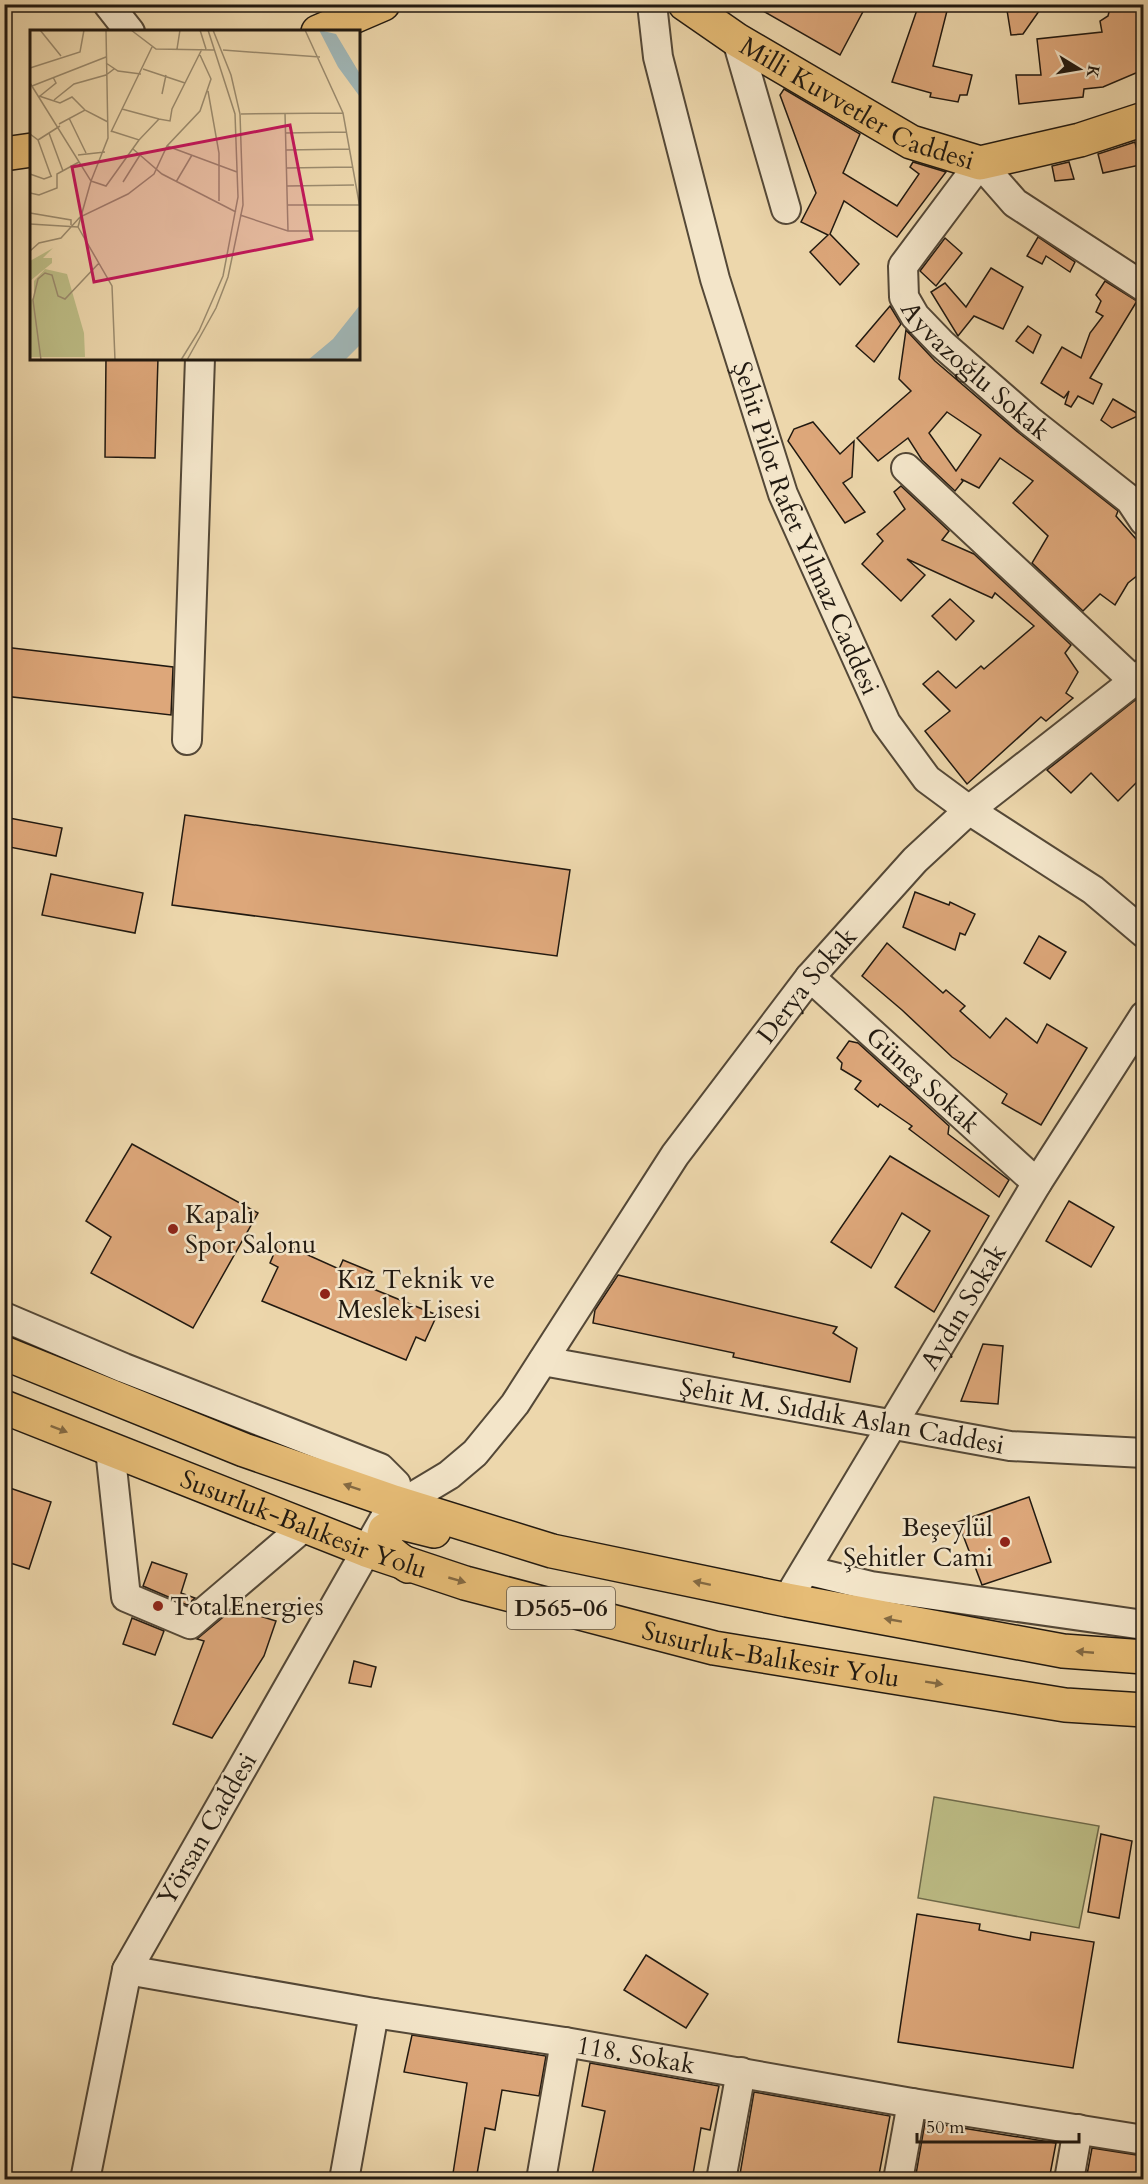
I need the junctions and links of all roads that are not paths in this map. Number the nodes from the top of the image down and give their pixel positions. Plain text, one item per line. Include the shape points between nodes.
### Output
1 (108, 4) edge
2 (383, 4) edge
3 (652, 4) edge
4 (685, 4) edge
5 (128, 30) edge
6 (323, 30) edge
7 (737, 40) junction
8 (1143, 119) edge
9 (30, 150) edge
10 (4, 154) edge
11 (980, 163) junction
12 (786, 209) dead end
13 (1143, 287) edge
14 (200, 360) edge
15 (906, 468) dead end
16 (1143, 521) edge
17 (1139, 677) edge
18 (187, 740) dead end
19 (969, 810) junction
20 (1143, 933) edge
21 (810, 977) junction
22 (1143, 1016) edge
23 (1037, 1183) junction
24 (4, 1317) edge
25 (4, 1353) edge
26 (543, 1361) junction
27 (4, 1407) edge
28 (893, 1427) junction
29 (110, 1449) junction
30 (1143, 1453) edge
31 (380, 1468) junction
32 (450, 1475) junction
33 (394, 1502) junction
34 (306, 1526) junction
35 (366, 1550) junction
36 (408, 1566) junction
37 (806, 1570) junction
38 (664, 1575) junction
39 (787, 1600) junction
40 (1143, 1625) edge
41 (1143, 1657) edge
42 (1143, 1710) edge
43 (127, 1970) junction
44 (374, 2013) junction
45 (565, 2042) junction
46 (741, 2072) junction
47 (912, 2103) junction
48 (1078, 2129) junction
49 (1143, 2139) edge
50 (85, 2180) edge
51 (344, 2180) edge
52 (541, 2180) edge
53 (721, 2180) edge
54 (898, 2180) edge
55 (1069, 2180) edge

1 - 5 street
2 - 6 main road
3 - 19 street, Şehit Pilot Rafet Yılmaz Caddesi via 658,57 716,279 783,494 886,723 927,779
4 - 7 main road, Milli Kuvvetler Caddesi
7 - 11 main road, Milli Kuvvetler Caddesi via 911,141
7 - 12 street
8 - 11 main road, Milli Kuvvetler Caddesi via 1080,140
9 - 10 main road
11 - 13 street via 1015,203
11 - 16 street, Ayvazoğlu Sokak via 903,266 904,297 915,316 942,344 1030,421 1130,500
14 - 18 street
15 - 17 street
17 - 19 street, Derya Sokak
19 - 20 street, Şehit Pilot Rafet Yılmaz Caddesi via 1093,890
19 - 21 street, Derya Sokak via 915,860
21 - 23 street, Güneş Sokak
21 - 26 street, Derya Sokak via 675,1155
22 - 23 street, Aydın Sokak
23 - 28 street, Aydın Sokak
24 - 31 street
33 -> 25 main road, Susurluk-Balıkesir Yolu / D565-06 via 244,1450
26 - 28 street, Şehit M. Sıddık Aslan Caddesi
26 - 32 street, Derya Sokak via 495,1429
27 -> 29 main road, Susurluk-Balıkesir Yolu / D565-06
28 - 30 street, Şehit M. Sıddık Aslan Caddesi via 1010,1446
28 - 37 street, Aydın Sokak
29 - 34 main road, Susurluk-Balıkesir Yolu / D565-06
29 - 34 street via 126,1597 190,1624
31 - 32 street via 404,1474
31 - 33 street via 396,1484
32 - 33 street, Derya Sokak via 409,1499
33 - 35 street, Yörsan Caddesi
33 - 38 main road, Susurluk-Balıkesir Yolu / D565-06 via 552,1551
34 - 35 main road, Susurluk-Balıkesir Yolu / D565-06
35 - 36 main road, Susurluk-Balıkesir Yolu / D565-06
35 - 43 street, Yörsan Caddesi
36 - 38 main road via 386,1549 383,1541 390,1524 410,1523 589,1575
36 -> 42 main road, Susurluk-Balıkesir Yolu / D565-06 via 714,1648 1065,1704
37 - 39 street, Aydın Sokak
37 - 40 street via 871,1586
39 -> 38 main road, Susurluk-Balıkesir Yolu / D565-06
41 -> 39 main road, Susurluk-Balıkesir Yolu / D565-06 via 1063,1651
43 - 44 street, 118. Sokak
43 - 50 street, Yörsan Caddesi
44 - 45 street, 118. Sokak
44 - 51 street
45 - 46 street, 118. Sokak
45 - 52 street
46 - 47 street, 118. Sokak
46 - 53 street
47 - 48 street, 118. Sokak
47 - 54 street
48 - 49 street, 118. Sokak
48 - 55 street

